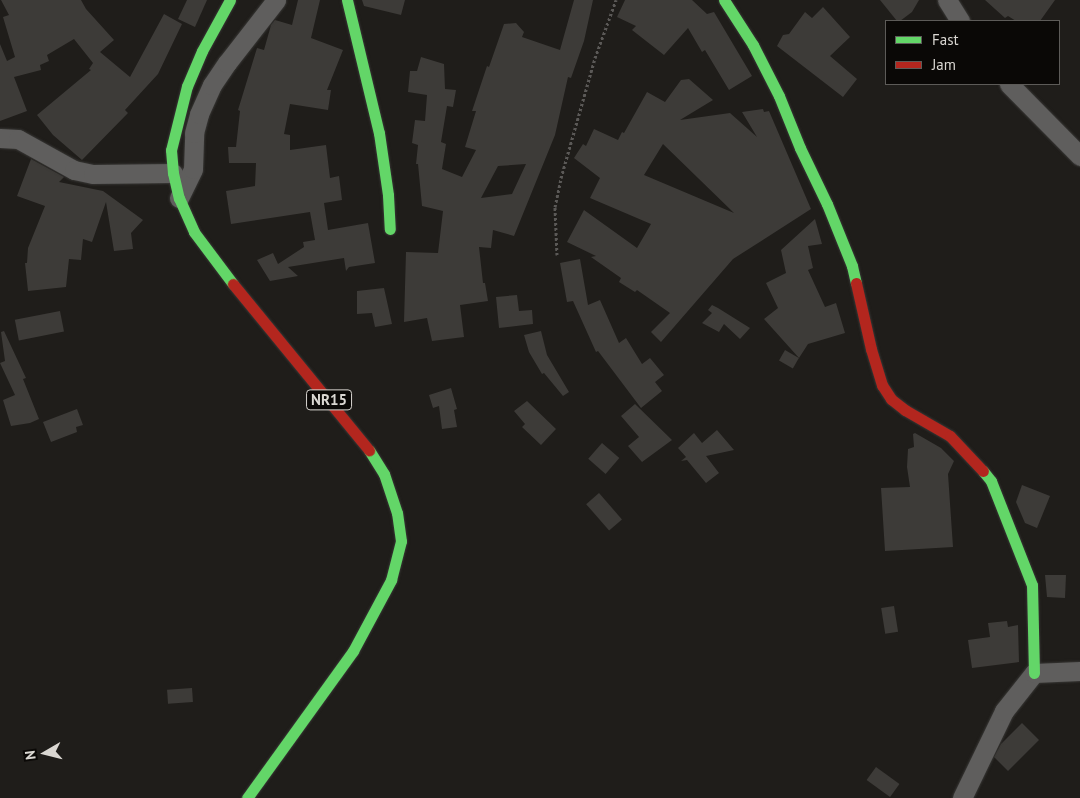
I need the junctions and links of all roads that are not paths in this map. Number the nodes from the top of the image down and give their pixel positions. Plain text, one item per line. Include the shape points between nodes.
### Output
1 (230, 0) edge
2 (276, 0) edge
3 (347, 0) edge
4 (724, 0) edge
5 (947, 0) edge
6 (959, 20) edge
7 (1009, 85) edge
8 (0, 138) edge
9 (1080, 156) edge
10 (173, 173) junction
11 (178, 198) junction
12 (390, 229) dead end
13 (1080, 671) edge
14 (1034, 673) junction
15 (247, 798) edge
16 (962, 798) edge

1 - 10 main road, NR15 via 187,86 171,150
2 - 11 street via 212,86 194,133 194,169
3 - 12 main road via 379,133
4 - 14 main road via 753,45 779,96 831,213 852,266 882,385 891,399 905,410 950,436 991,481 1032,585
5 - 6 street
7 - 9 street
8 - 10 street via 18,139 74,170 93,174
10 - 11 main road, NR15
11 - 15 main road, NR15 via 194,232 214,261 371,453 384,474 397,513 400,541 391,580 353,651
13 - 14 street
14 - 16 street via 1004,711

